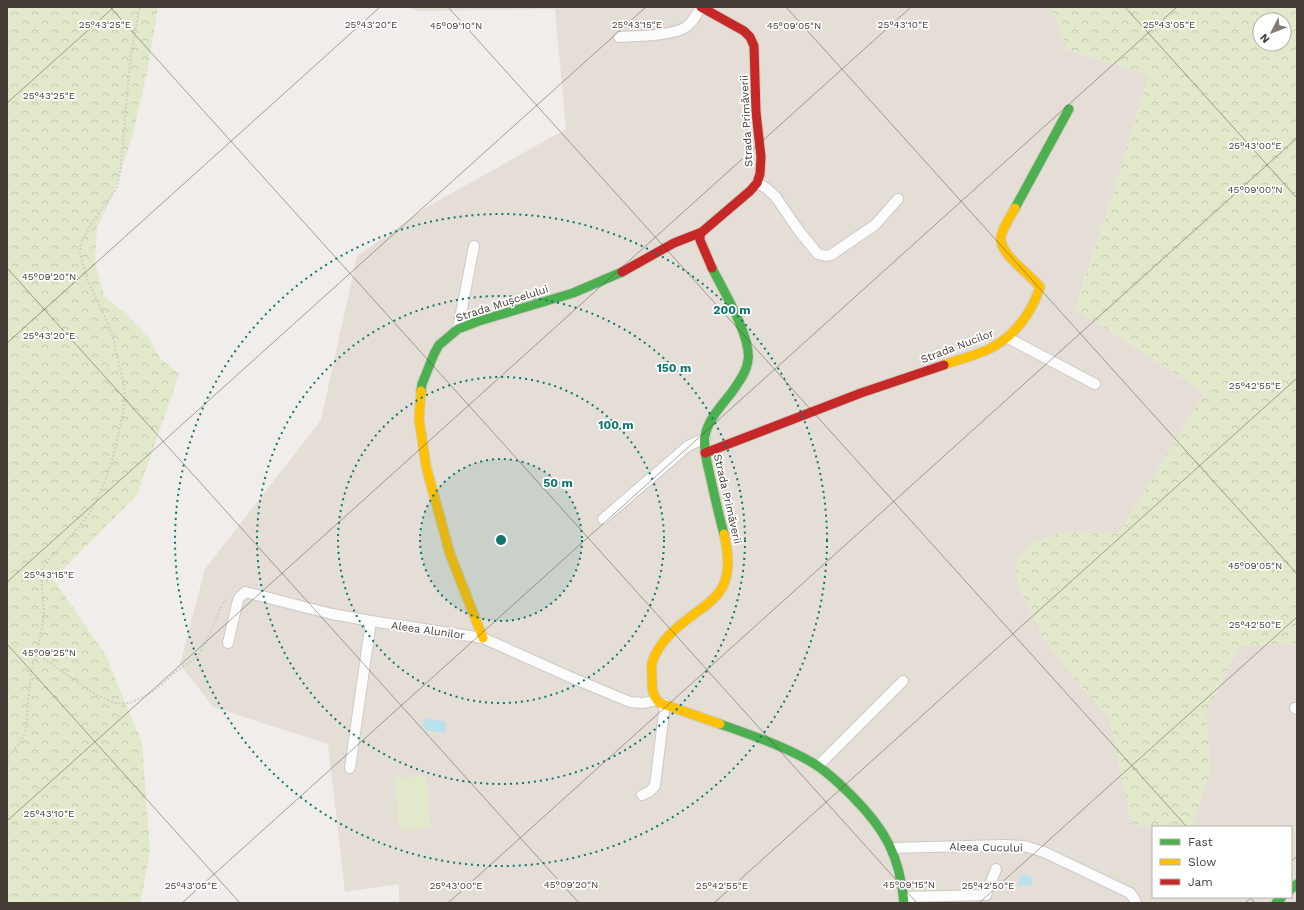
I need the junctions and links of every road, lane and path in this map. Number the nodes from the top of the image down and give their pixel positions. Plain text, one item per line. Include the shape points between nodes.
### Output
1 (140, 7) edge
2 (701, 7) edge
3 (619, 37) dead end
4 (1070, 109) dead end
5 (757, 183) junction
6 (898, 199) dead end
7 (702, 232) junction
8 (474, 246) dead end
9 (458, 329) junction
10 (1008, 338) junction
11 (1095, 384) dead end
12 (705, 438) junction
13 (705, 453) junction
14 (603, 519) dead end
15 (245, 592) junction
16 (371, 621) junction
17 (483, 638) junction
18 (228, 643) dead end
19 (36, 654) junction
20 (903, 681) dead end
21 (661, 702) junction
22 (7, 758) edge
23 (818, 766) junction
24 (350, 768) dead end
25 (642, 795) dead end
26 (892, 848) junction
27 (996, 869) dead end
28 (904, 900) edge
29 (1136, 903) edge

1 - 19 path via 131,53 120,174 116,189 81,243 80,253 86,279 113,338 125,390 124,408 116,450 91,511 41,571 44,615
2 - 3 street via 688,26 680,30
2 - 5 street, Strada Primăverii via 744,31 754,46 756,112 761,157
4 - 10 street, Strada Nucilor via 1001,234 1003,248 1040,287 1028,313
5 - 6 street via 775,196 818,254 826,256 875,225
5 - 7 street
7 - 9 street, Strada Mușcelului via 674,243 618,274 573,293
7 - 12 street, Strada Primăverii via 702,246 737,317 749,350 746,368 710,422
8 - 9 street
9 - 17 street, Strada Mușcelului via 439,345 429,364 422,384 419,419 426,466 450,554
10 - 11 street
10 - 13 street, Strada Nucilor via 990,349
12 - 13 street, Strada Primăverii
12 - 14 street via 688,446
13 - 21 street, Strada Primăverii via 728,553 727,579 716,597 669,634 658,648 652,664 652,693
15 - 16 street, Aleea Alunilor
15 - 18 street via 236,604
15 - 19 path via 231,595 223,603 197,657 160,686 130,703 114,703 93,693
16 - 17 street, Aleea Alunilor
16 - 24 street
17 - 21 street, Aleea Alunilor via 630,702
19 - 22 path via 31,670 26,728 22,740
20 - 23 street
21 - 23 street via 790,750
21 - 25 street via 655,786
23 - 26 street via 862,805
26 - 28 street via 902,879
26 - 29 street, Aleea Cucului via 1024,846 1044,852 1130,893
27 - 28 street via 986,895

